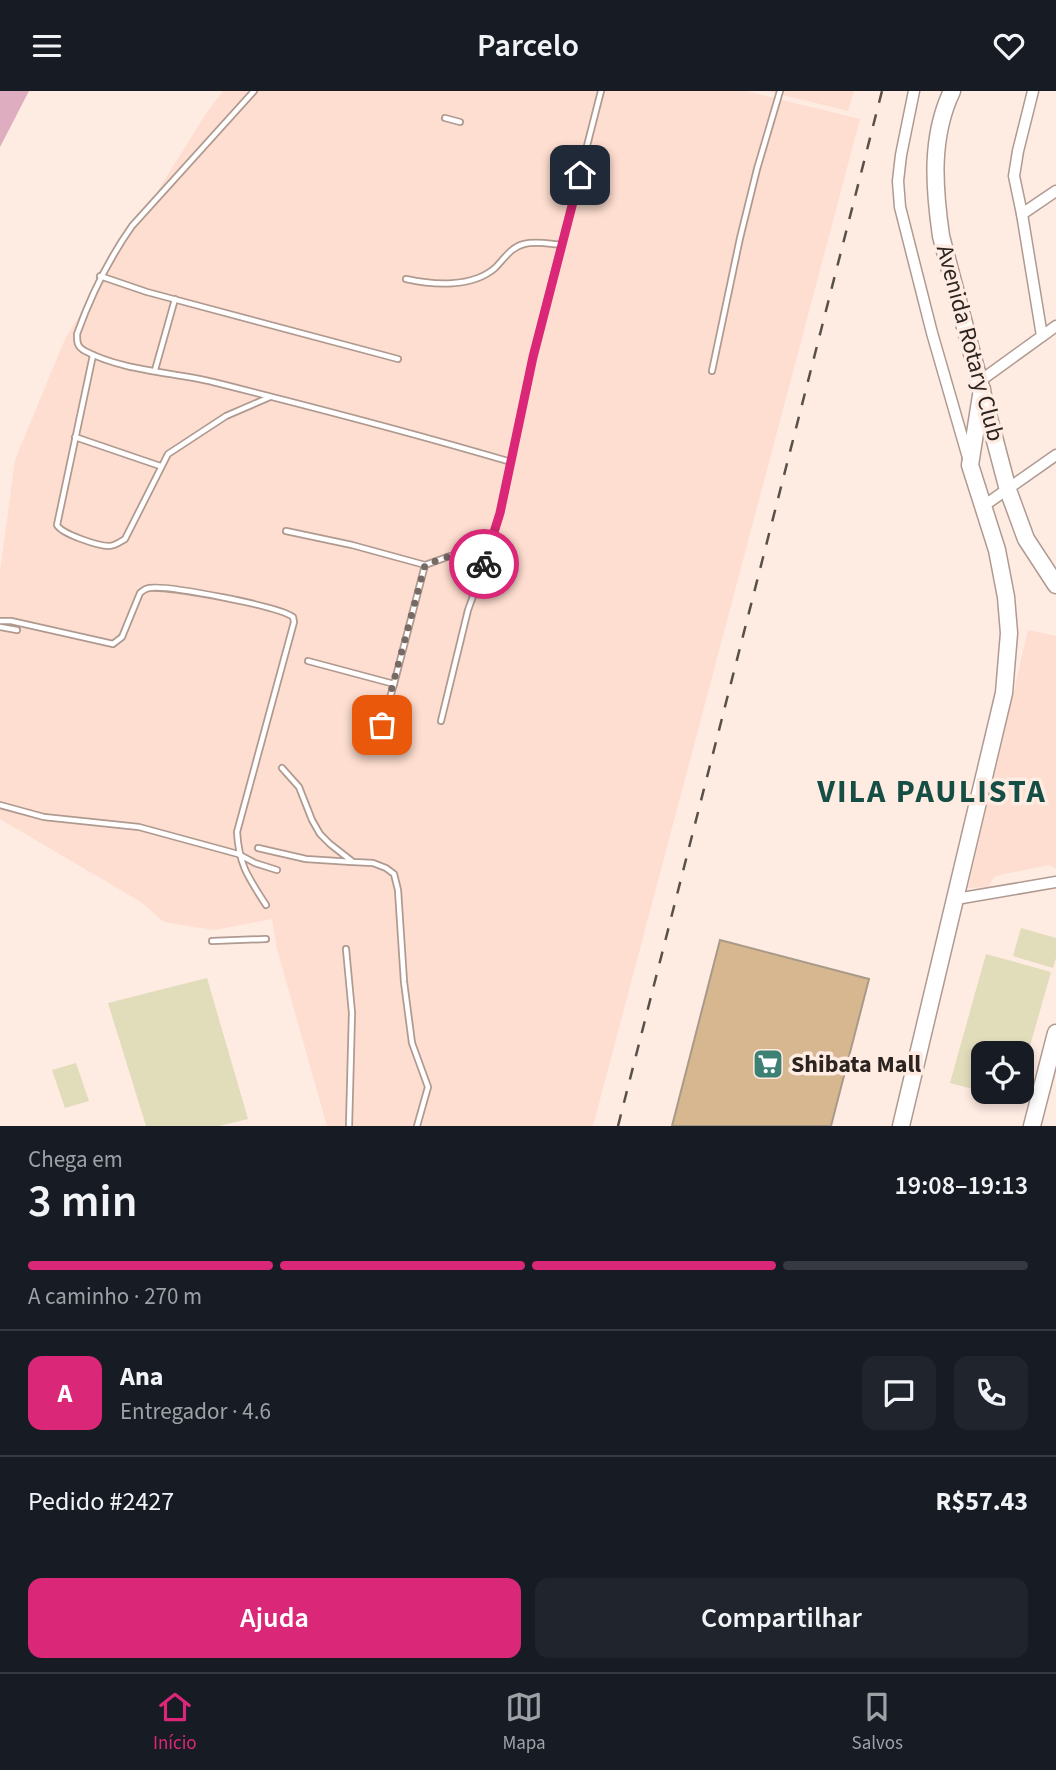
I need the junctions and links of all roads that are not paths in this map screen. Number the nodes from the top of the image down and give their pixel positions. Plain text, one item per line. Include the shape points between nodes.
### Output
1 (254, 91) edge
2 (601, 91) edge
3 (780, 91) edge
4 (914, 91) edge
5 (952, 91) edge
6 (1033, 91) edge
7 (445, 118) dead end
8 (460, 122) dead end
9 (1056, 191) edge
10 (1022, 214) junction
11 (562, 246) junction
12 (100, 276) junction
13 (406, 279) dead end
14 (175, 299) junction
15 (1056, 325) edge
16 (1042, 336) junction
17 (93, 355) junction
18 (398, 359) dead end
19 (155, 370) junction
20 (712, 371) dead end
21 (981, 385) junction
22 (271, 397) junction
23 (75, 437) junction
24 (1056, 455) edge
25 (511, 462) junction
26 (1003, 464) junction
27 (970, 465) junction
28 (160, 466) junction
29 (1008, 490) junction
30 (982, 507) junction
31 (286, 531) dead end
32 (425, 565) junction
33 (484, 566) junction
34 (1056, 585) edge
35 (0, 621) edge
36 (0, 627) edge
37 (17, 630) dead end
38 (308, 660) dead end
39 (394, 684) junction
40 (441, 720) dead end
41 (376, 745) dead end
42 (282, 768) dead end
43 (0, 805) edge
44 (258, 848) dead end
45 (238, 854) junction
46 (353, 862) junction
47 (277, 870) dead end
48 (1056, 882) edge
49 (956, 899) junction
50 (266, 905) dead end
51 (266, 939) dead end
52 (212, 941) dead end
53 (346, 949) dead end
54 (1056, 1033) edge
55 (349, 1126) edge
56 (417, 1126) edge
57 (901, 1126) edge
58 (1032, 1126) edge

1 - 12 lane via 132,226
2 - 11 lane
3 - 20 lane via 740,238
4 - 27 street via 901,155 900,207
5 - 21 main road, Avenida Rotary Club via 935,160 936,199 941,236
6 - 10 street via 1014,176
7 - 8 lane
9 - 10 street
10 - 16 street
11 - 13 lane via 521,244 488,273 472,279 435,284
11 - 25 lane
12 - 14 lane
12 - 17 lane via 77,334 81,349
14 - 18 lane
14 - 19 lane
15 - 16 street
16 - 21 street
17 - 19 lane
17 - 23 lane
19 - 22 lane
21 - 26 main road, Avenida Rotary Club
21 - 27 main road
22 - 25 lane
22 - 28 lane via 205,428 168,454
23 - 28 lane
23 - 28 lane via 57,517 58,529 64,533 109,546 118,544
24 - 29 street
25 - 33 lane
26 - 27 main road via 980,458
26 - 29 main road, Avenida Rotary Club
27 - 30 main road
29 - 30 street
29 - 34 main road, Avenida Rotary Club via 1026,539
30 - 49 main road via 1002,572 1008,663
31 - 32 lane
32 - 33 lane via 450,556
32 - 39 lane
33 - 40 lane via 468,610
35 - 45 lane via 113,644 122,637 140,593 151,587 227,597 292,617 251,789 239,820
36 - 37 lane
38 - 39 lane
39 - 41 lane
42 - 46 lane via 299,787 320,834
43 - 45 lane via 44,817 139,827
44 - 46 lane via 306,859
45 - 47 lane
45 - 50 lane
46 - 56 lane via 386,868 394,874 398,890 412,1043 428,1087
48 - 49 street
49 - 57 main road
51 - 52 lane
53 - 55 lane via 352,1013
54 - 58 main road

